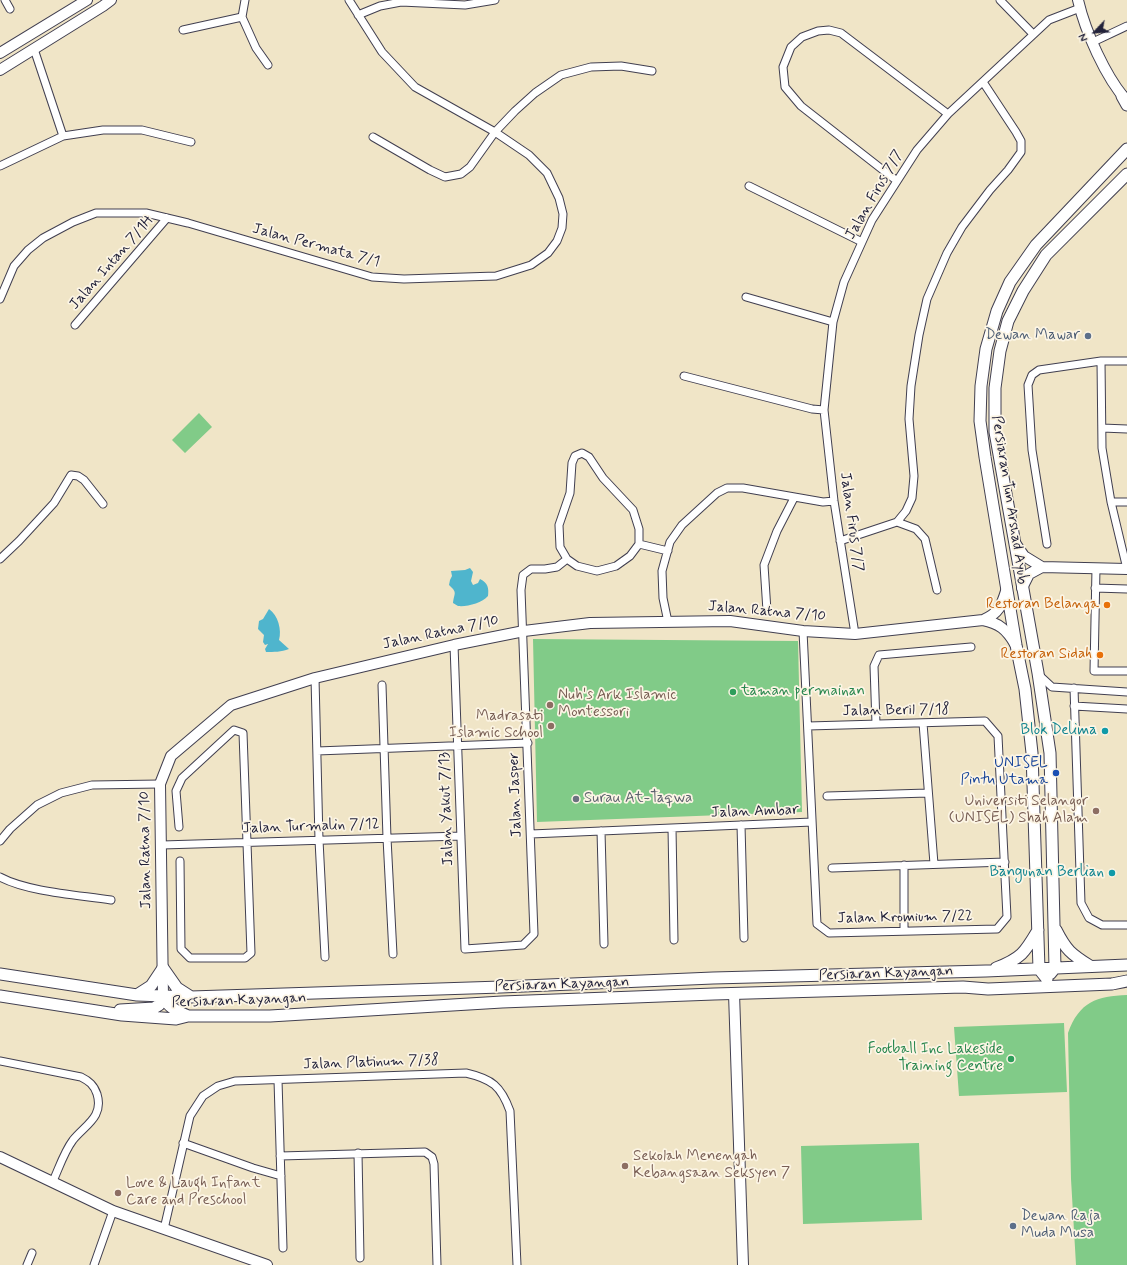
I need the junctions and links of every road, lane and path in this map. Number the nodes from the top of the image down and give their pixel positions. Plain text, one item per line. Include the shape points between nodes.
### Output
1 (5, 0) edge
2 (87, 0) edge
3 (111, 0) edge
4 (245, 0) edge
5 (349, 0) edge
6 (495, 0) edge
7 (1000, 0) edge
8 (1079, 4) edge
9 (10, 10) dead end
10 (358, 15) junction
11 (242, 17) junction
12 (1127, 26) edge
13 (183, 30) dead end
14 (1033, 34) junction
15 (1093, 42) junction
16 (34, 49) junction
17 (0, 53) edge
18 (268, 65) dead end
19 (0, 70) edge
20 (652, 71) dead end
21 (983, 82) junction
22 (1126, 100) edge
23 (948, 114) junction
24 (495, 132) junction
25 (63, 136) junction
26 (373, 137) dead end
27 (191, 142) dead end
28 (1127, 149) edge
29 (0, 166) edge
30 (1127, 174) edge
31 (897, 181) junction
32 (749, 186) dead end
33 (167, 218) junction
34 (862, 242) junction
35 (746, 297) dead end
36 (0, 299) edge
37 (833, 322) junction
38 (75, 325) dead end
39 (1101, 361) junction
40 (1127, 361) edge
41 (684, 376) dead end
42 (824, 410) junction
43 (1102, 428) junction
44 (1127, 429) edge
45 (794, 498) junction
46 (834, 501) junction
47 (1112, 502) junction
48 (1127, 502) edge
49 (103, 504) dead end
50 (897, 522) junction
51 (1013, 538) junction
52 (840, 541) junction
53 (639, 544) junction
54 (1047, 544) dead end
55 (668, 551) junction
56 (0, 559) edge
57 (567, 559) junction
58 (1042, 567) junction
59 (1096, 568) junction
60 (1127, 569) edge
61 (1006, 588) junction
62 (1022, 588) junction
63 (1095, 588) junction
64 (1127, 589) edge
65 (937, 590) dead end
66 (767, 611) dead end
67 (983, 620) junction
68 (668, 622) junction
69 (524, 631) junction
70 (803, 631) junction
71 (855, 634) junction
72 (454, 645) junction
73 (1016, 645) junction
74 (971, 647) dead end
75 (1127, 671) edge
76 (1038, 673) junction
77 (315, 678) junction
78 (382, 686) dead end
79 (1052, 687) junction
80 (1074, 688) junction
81 (1127, 692) edge
82 (1042, 700) junction
83 (1074, 706) junction
84 (1127, 709) edge
85 (923, 723) junction
86 (876, 724) junction
87 (808, 726) junction
88 (528, 743) junction
89 (457, 746) junction
90 (384, 749) junction
91 (316, 751) junction
92 (160, 784) junction
93 (928, 793) junction
94 (827, 796) dead end
95 (812, 822) junction
96 (741, 826) junction
97 (179, 827) dead end
98 (672, 828) junction
99 (601, 831) junction
100 (531, 834) junction
101 (461, 836) junction
102 (387, 838) junction
103 (319, 840) junction
104 (0, 841) edge
105 (247, 842) junction
106 (162, 845) junction
107 (180, 861) dead end
108 (1005, 862) junction
109 (934, 864) junction
110 (904, 865) junction
111 (832, 868) dead end
112 (0, 878) edge
113 (111, 900) dead end
114 (1127, 925) edge
115 (1054, 926) junction
116 (1039, 928) junction
117 (904, 931) junction
118 (744, 938) dead end
119 (674, 940) dead end
120 (604, 944) dead end
121 (465, 949) joint
122 (392, 954) dead end
123 (325, 957) dead end
124 (1127, 965) edge
125 (1090, 966) junction
126 (163, 968) junction
127 (1055, 968) junction
128 (1039, 969) junction
129 (986, 971) junction
130 (0, 974) edge
131 (1127, 978) edge
132 (1047, 979) junction
133 (1127, 981) edge
134 (963, 987) junction
135 (734, 993) junction
136 (137, 995) junction
137 (0, 996) edge
138 (163, 997) junction
139 (191, 997) junction
140 (96, 1011) junction
141 (188, 1016) junction
142 (0, 1061) edge
143 (278, 1080) junction
144 (183, 1143) junction
145 (358, 1153) junction
146 (280, 1156) junction
147 (0, 1157) edge
148 (281, 1176) junction
149 (53, 1181) junction
150 (113, 1211) junction
151 (164, 1229) junction
152 (283, 1248) dead end
153 (32, 1253) dead end
154 (360, 1258) dead end
155 (27, 1265) edge
156 (94, 1265) edge
157 (267, 1265) edge
158 (437, 1265) edge
159 (516, 1265) edge
160 (743, 1265) edge

1 - 9 street
2 - 17 street
3 - 16 street
4 - 11 street
5 - 10 street, Jalan Permata 7/1
6 - 10 street via 466,5 402,2 380,6
7 - 14 street
8 - 14 street, Jalan Firus 7/7 via 1049,20
8 - 15 street
10 - 24 street, Jalan Permata 7/1 via 382,52 415,87
11 - 13 street
11 - 18 street via 256,48
12 - 15 street
14 - 21 street, Jalan Firus 7/7
15 - 22 street via 1107,73
16 - 19 street
16 - 25 street
20 - 24 street via 621,66 591,67 561,75 535,94
21 - 23 street, Jalan Firus 7/7
21 - 50 street via 1021,141 1021,152 962,227 947,253 927,299 911,386 909,419 914,476 912,498
23 - 31 street, Jalan Firus 7/7 via 917,150
23 - 31 street via 841,33 818,31 802,37 791,47 783,67 785,88 801,106
24 - 26 street via 470,167 461,174 445,177
24 - 33 street, Jalan Permata 7/1 via 529,155 547,173 559,198 563,214 562,228 557,241 548,253 531,265 496,276 404,279 372,277
25 - 27 street via 102,130 142,130
25 - 29 street
28 - 61 main road, Persiaran Tun Arshad Ayub via 1036,245 1010,282 997,311 986,349 980,421
30 - 51 main road, Persiaran Tun Arshad Ayub via 1046,255 1008,321 1000,351 995,388 995,432
31 - 34 street, Jalan Firus 7/7 via 872,220
32 - 34 street
33 - 36 street, Jalan Permata 7/1 via 146,213 96,213 73,222 43,238 28,250 14,266
33 - 38 street, Jalan Intan 7/1H
34 - 37 street, Jalan Firus 7/7 via 844,282
35 - 37 street
37 - 42 street, Jalan Firus 7/7
39 - 40 street
39 - 43 street
39 - 54 street via 1039,370 1032,375 1028,385 1032,450
41 - 42 street
42 - 46 street, Jalan Firus 7/7
43 - 44 street
43 - 47 street via 1102,448
45 - 46 street
45 - 55 street via 762,490 727,488 717,493 682,525 670,542
45 - 66 street via 777,531 764,565
46 - 52 street, Jalan Firus 7/7
47 - 48 street
47 - 60 street
49 - 56 street via 84,480 71,475 54,503
50 - 52 street
50 - 65 street via 916,529 925,539
51 - 58 street via 1024,556
51 - 62 main road, Persiaran Tun Arshad Ayub
52 - 71 street, Jalan Firus 7/7
53 - 55 street
53 - 57 street via 630,556 616,566 597,571 577,566
53 - 57 street via 639,529 633,510 603,478 589,457 582,453 575,456 572,463 570,493 559,525 560,547
55 - 68 street via 662,572
57 - 69 street, Jalan Jasper via 557,567 531,569 523,575 521,590
58 - 59 street
58 - 62 street via 1029,574
59 - 60 street
59 - 63 street
61 - 67 street, Jalan Ratna 7/10 via 998,610
61 - 73 main road, Persiaran Tun Arshad Ayub
62 - 76 main road, Persiaran Tun Arshad Ayub
63 - 64 street
63 - 75 street via 1094,671
67 - 71 street, Jalan Ratna 7/10
67 - 73 street, Jalan Ratna 7/10 via 993,622 1006,630
68 - 69 street, Jalan Ratna 7/10 via 590,623
68 - 70 street, Jalan Ratna 7/10 via 730,621
69 - 72 street, Jalan Ratna 7/10
69 - 88 street, Jalan Jasper
70 - 71 street, Jalan Ratna 7/10
70 - 87 street
72 - 77 street, Jalan Ratna 7/10
72 - 89 street, Jalan Yakut 7/13
73 - 116 main road, Persiaran Tun Arshad Ayub via 1025,689 1032,753
74 - 86 street via 879,655 874,666
76 - 79 street
76 - 82 main road, Persiaran Tun Arshad Ayub
77 - 91 street
77 - 92 street, Jalan Ratna 7/10 via 231,705 171,756
78 - 90 street
79 - 80 street
79 - 82 street
80 - 81 street
80 - 83 street
82 - 115 main road, Persiaran Tun Arshad Ayub via 1050,753
83 - 84 street
83 - 114 street via 1081,903 1089,918 1102,926
85 - 86 street, Jalan Beril 7/18
85 - 93 street
85 - 108 street, Jalan Beril 7/18 via 985,721 998,736
86 - 87 street, Jalan Beril 7/18
87 - 95 street
88 - 89 street
88 - 100 street, Jalan Jasper
89 - 90 street
89 - 101 street, Jalan Yakut 7/13
90 - 91 street
90 - 102 street
91 - 103 street
92 - 104 street via 92,785 61,793 37,805
92 - 106 street, Jalan Ratna 7/10
93 - 94 street
93 - 109 street
95 - 96 street, Jalan Ambar
95 - 117 street, Jalan Kromium 7/22 via 817,924 829,933
96 - 98 street, Jalan Ambar
96 - 118 street
97 - 105 street via 176,791 182,778 234,730 243,733
98 - 99 street, Jalan Ambar
98 - 119 street
99 - 100 street, Jalan Ambar
99 - 120 street
100 - 121 street, Jalan Jasper via 534,934 523,945
101 - 102 street, Jalan Turmalin 7/12
101 - 121 street, Jalan Yakut 7/13
102 - 103 street, Jalan Turmalin 7/12
102 - 122 street
103 - 105 street, Jalan Turmalin 7/12
103 - 123 street
105 - 106 street, Jalan Turmalin 7/12
105 - 107 street via 251,952 245,958 190,958 181,949
106 - 126 street, Jalan Ratna 7/10
108 - 109 street
108 - 117 street, Jalan Kromium 7/22 via 1007,917 997,929
109 - 110 street
110 - 111 street
110 - 117 street
112 - 113 street via 33,888
115 - 125 main road via 1064,945 1074,956
115 - 127 main road, Persiaran Tun Arshad Ayub
116 - 128 main road, Persiaran Tun Arshad Ayub
116 - 129 main road via 1023,954
124 - 125 main road, Persiaran Kayangan
125 - 127 main road, Persiaran Kayangan
126 - 136 main road via 151,986
126 - 138 street, Jalan Ratna 7/10
126 - 139 main road via 177,988
127 - 128 main road, Persiaran Kayangan
127 - 132 main road
128 - 129 main road, Persiaran Kayangan
128 - 132 main road
129 - 139 main road, Persiaran Kayangan
130 - 136 main road, Persiaran Kayangan
131 - 132 main road
132 - 134 main road via 992,981
133 - 134 main road, Persiaran Kayangan via 1112,984 988,989
134 - 135 main road, Persiaran Kayangan
135 - 141 main road, Persiaran Kayangan via 502,1002 270,1016
135 - 160 street
136 - 138 main road, Persiaran Kayangan
137 - 140 main road, Persiaran Kayangan
138 - 139 main road, Persiaran Kayangan
138 - 140 main road via 154,1008
138 - 141 main road via 173,1010
140 - 141 main road, Persiaran Kayangan via 148,1018 176,1019
142 - 149 street via 81,1077 89,1081 96,1090 98,1112 73,1141
143 - 144 street, Jalan Platinum 7/38 via 235,1081 218,1086 203,1096 190,1116
143 - 146 street
143 - 159 street, Jalan Platinum 7/38 via 466,1073 491,1081 499,1088 510,1111
144 - 148 street
144 - 151 street, Jalan Platinum 7/38
145 - 146 street
145 - 154 street
145 - 158 street via 418,1151 432,1157
146 - 148 street
147 - 149 street
148 - 152 street
149 - 150 street
150 - 151 street
150 - 156 street
151 - 157 street
153 - 155 street

